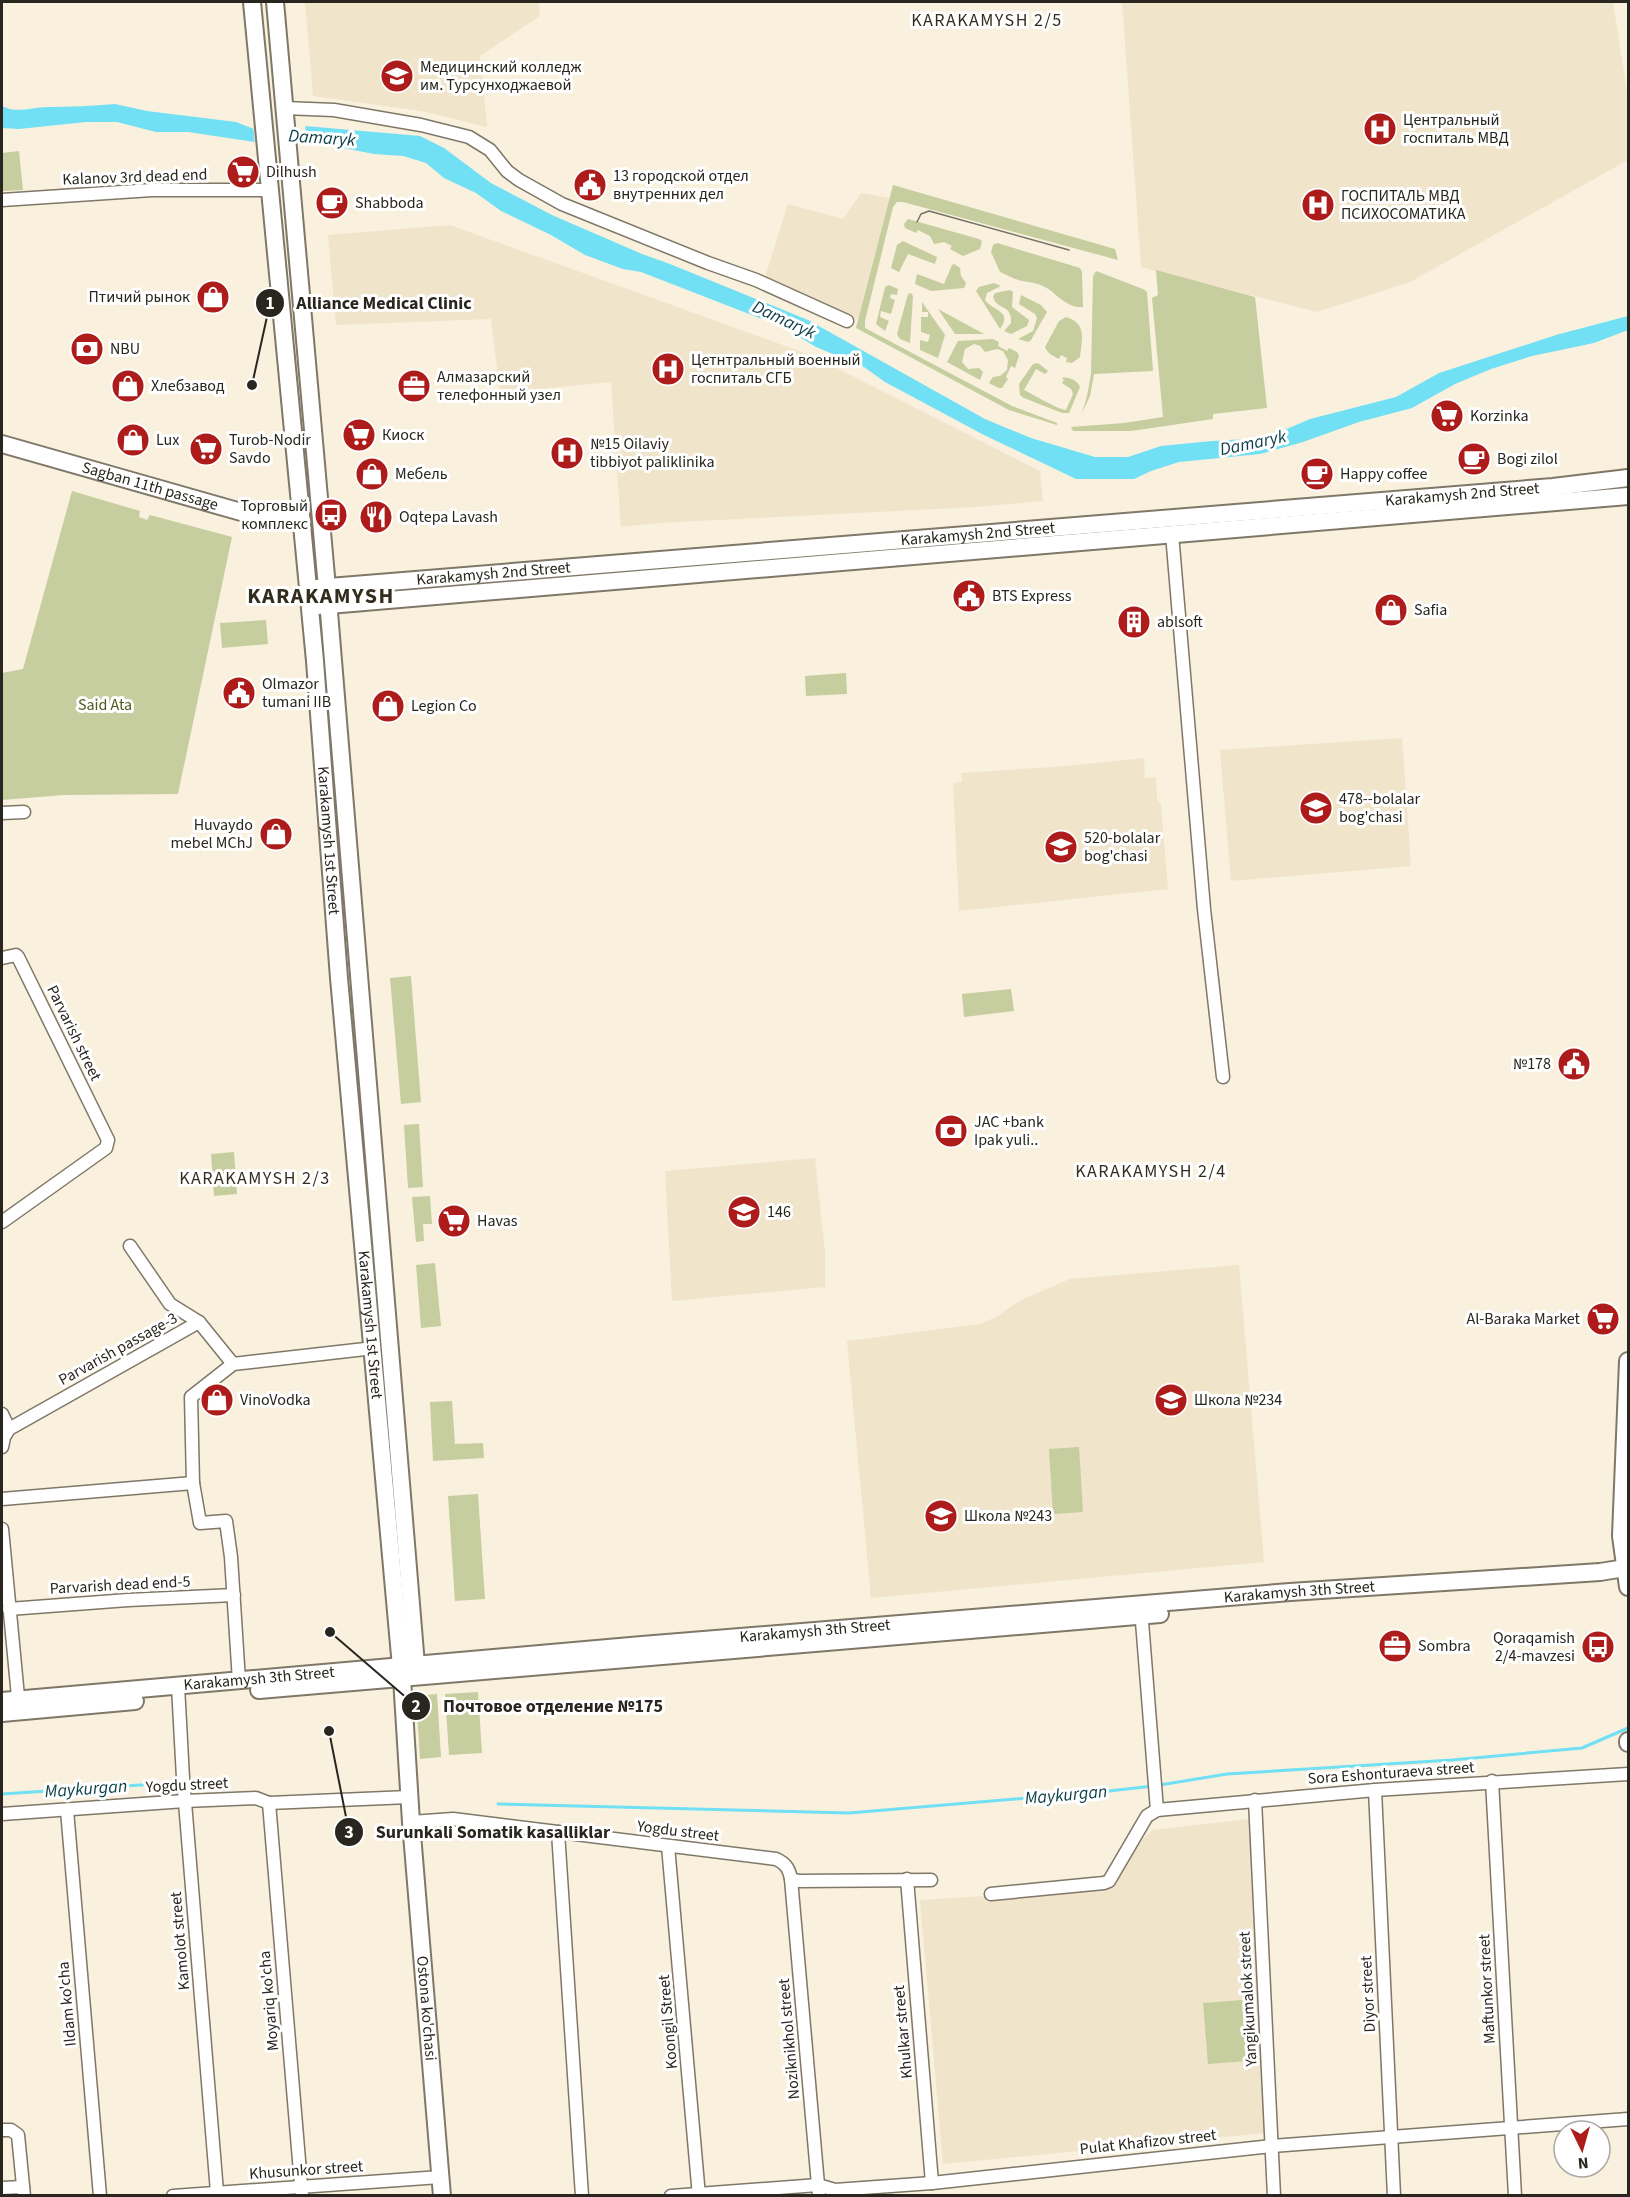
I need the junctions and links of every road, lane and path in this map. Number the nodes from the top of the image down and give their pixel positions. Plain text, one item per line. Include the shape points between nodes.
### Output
1 (252, 2) edge
2 (274, 2) edge
3 (284, 110) junction
4 (270, 189) junction
5 (2, 200) edge
6 (847, 321) dead end
7 (2, 444) edge
8 (1629, 478) edge
9 (1629, 496) edge
10 (302, 521) junction
11 (1121, 530) junction
12 (1173, 534) junction
13 (642, 570) junction
14 (327, 588) junction
15 (308, 589) junction
16 (328, 605) junction
17 (310, 606) junction
18 (24, 812) dead end
19 (2, 813) edge
20 (2, 958) edge
21 (358, 975) junction
22 (339, 978) junction
23 (1223, 1077) dead end
24 (2, 1222) edge
25 (130, 1246) dead end
26 (199, 1322) junction
27 (374, 1348) junction
28 (1629, 1361) edge
29 (233, 1364) junction
30 (2, 1414) edge
31 (4, 1437) edge
32 (193, 1483) junction
33 (2, 1499) edge
34 (2, 1529) edge
35 (1628, 1577) edge
36 (234, 1595) junction
37 (9, 1609) junction
38 (1141, 1610) junction
39 (406, 1669) junction
40 (239, 1681) junction
41 (178, 1692) junction
42 (13, 1704) edge
43 (2, 1713) edge
44 (1629, 1774) edge
45 (1492, 1781) junction
46 (1375, 1790) junction
47 (409, 1797) junction
48 (185, 1798) junction
49 (1255, 1800) junction
50 (269, 1803) junction
51 (67, 1810) junction
52 (1156, 1810) junction
53 (2, 1814) edge
54 (411, 1822) junction
55 (558, 1832) junction
56 (668, 1846) junction
57 (791, 1879) junction
58 (907, 1879) junction
59 (931, 1880) dead end
60 (991, 1894) dead end
61 (1629, 2119) edge
62 (1512, 2128) junction
63 (2, 2130) edge
64 (1391, 2137) junction
65 (1272, 2146) junction
66 (440, 2178) junction
67 (932, 2183) junction
68 (2, 2188) edge
69 (819, 2190) edge
70 (24, 2191) edge
71 (302, 2191) edge
72 (217, 2192) junction
73 (699, 2195) edge
74 (100, 2196) edge
75 (173, 2196) edge
76 (442, 2196) edge
77 (582, 2196) edge
78 (671, 2196) edge
79 (1274, 2196) edge
80 (1394, 2196) edge
81 (1515, 2196) edge

1 - 4 main road, Karakamysh 1st Street
2 - 3 main road, Karakamysh 1st Street
3 - 6 street via 296,107 345,112 469,137 489,150 519,180 562,204 756,280
3 - 14 main road, Karakamysh 1st Street
4 - 5 street, Kalanov 3rd dead end via 152,190
4 - 10 main road, Karakamysh 1st Street
7 - 10 main road, Sagban 11th passage via 248,514
8 - 11 main road, Karakamysh 2nd Street
9 - 12 main road, Karakamysh 2nd Street
10 - 15 main road, Karakamysh 1st Street
11 - 12 main road, Karakamysh 2nd Street
11 - 13 main road, Karakamysh 2nd Street
12 - 23 street via 1204,909
13 - 14 main road, Karakamysh 2nd Street
13 - 16 main road, Karakamysh 2nd Street
14 - 15 main road, Karakamysh 2nd Street
14 - 16 main road, Karakamysh 1st Street
15 - 17 main road, Karakamysh 1st Street
16 - 17 main road, Karakamysh 2nd Street
16 - 21 main road, Karakamysh 1st Street
17 - 22 main road, Karakamysh 1st Street
18 - 19 street
20 - 24 street, Parvarish street via 18,957 108,1140 106,1148
21 - 22 main road
21 - 39 main road, Karakamysh 1st Street
22 - 27 main road, Karakamysh 1st Street
25 - 26 street via 170,1304
26 - 29 street, Parvarish passage-3
26 - 31 street, Parvarish passage-3
27 - 29 street
27 - 39 main road, Karakamysh 1st Street
28 - 35 main road via 1621,1536
29 - 32 street via 190,1397
30 - 31 street, Parvarish passage-3
32 - 33 street
32 - 36 street via 201,1523 226,1521
34 - 37 street
35 - 38 main road, Karakamysh 3th Street via 1600,1572 1290,1592
36 - 37 street, Parvarish dead end-5
36 - 40 street
37 - 42 street
38 - 39 main road, Karakamysh 3th Street
38 - 52 street
39 - 40 main road, Karakamysh 3th Street
39 - 41 main road, Karakamysh 3th Street
39 - 47 main road, Ostona ko'chasi
40 - 41 main road, Karakamysh 3th Street
41 - 42 main road, Karakamysh 3th Street
41 - 48 street, Kamolot street
42 - 43 main road, Karakamysh 3th Street
44 - 45 street, Sora Eshonturaeva street
45 - 46 street, Sora Eshonturaeva street
45 - 62 street, Maftunkor street
46 - 49 street, Sora Eshonturaeva street
46 - 64 street, Diyor street
47 - 50 street, Yogdu street
47 - 54 main road, Ostona ko'chasi
48 - 50 street, Yogdu street via 256,1798
48 - 51 street, Yogdu street
48 - 72 street, Kamolot street
49 - 52 street, Sora Eshonturaeva street
49 - 65 street, Yangikumalok street
50 - 71 street, Moyariq ko'cha
51 - 53 street, Yogdu street
51 - 74 street, Ildam ko'cha
52 - 60 street via 1147,1816 1109,1881
54 - 55 street, Yogdu street via 453,1819
54 - 66 main road, Ostona ko'chasi
55 - 56 street, Yogdu street
55 - 77 street
56 - 57 street, Yogdu street via 776,1859 787,1867
56 - 73 street, Koongil Street
57 - 58 street
57 - 69 street, Noziknikhol street
58 - 59 street
58 - 67 street, Khulkar street
61 - 62 street, Pulat Khafizov street
62 - 64 street, Pulat Khafizov street
62 - 81 street, Maftunkor street
63 - 70 street via 11,2130 18,2136
64 - 65 street, Pulat Khafizov street
64 - 80 street, Diyor street
65 - 67 street, Pulat Khafizov street
65 - 79 street, Yangikumalok street
66 - 71 street, Khusunkor street
66 - 76 main road, Ostona ko'chasi
67 - 69 street, Pulat Khafizov street
68 - 70 street
69 - 73 street, Pulat Khafizov street
71 - 72 street, Khusunkor street
72 - 75 street, Khusunkor street
73 - 78 street, Pulat Khafizov street

